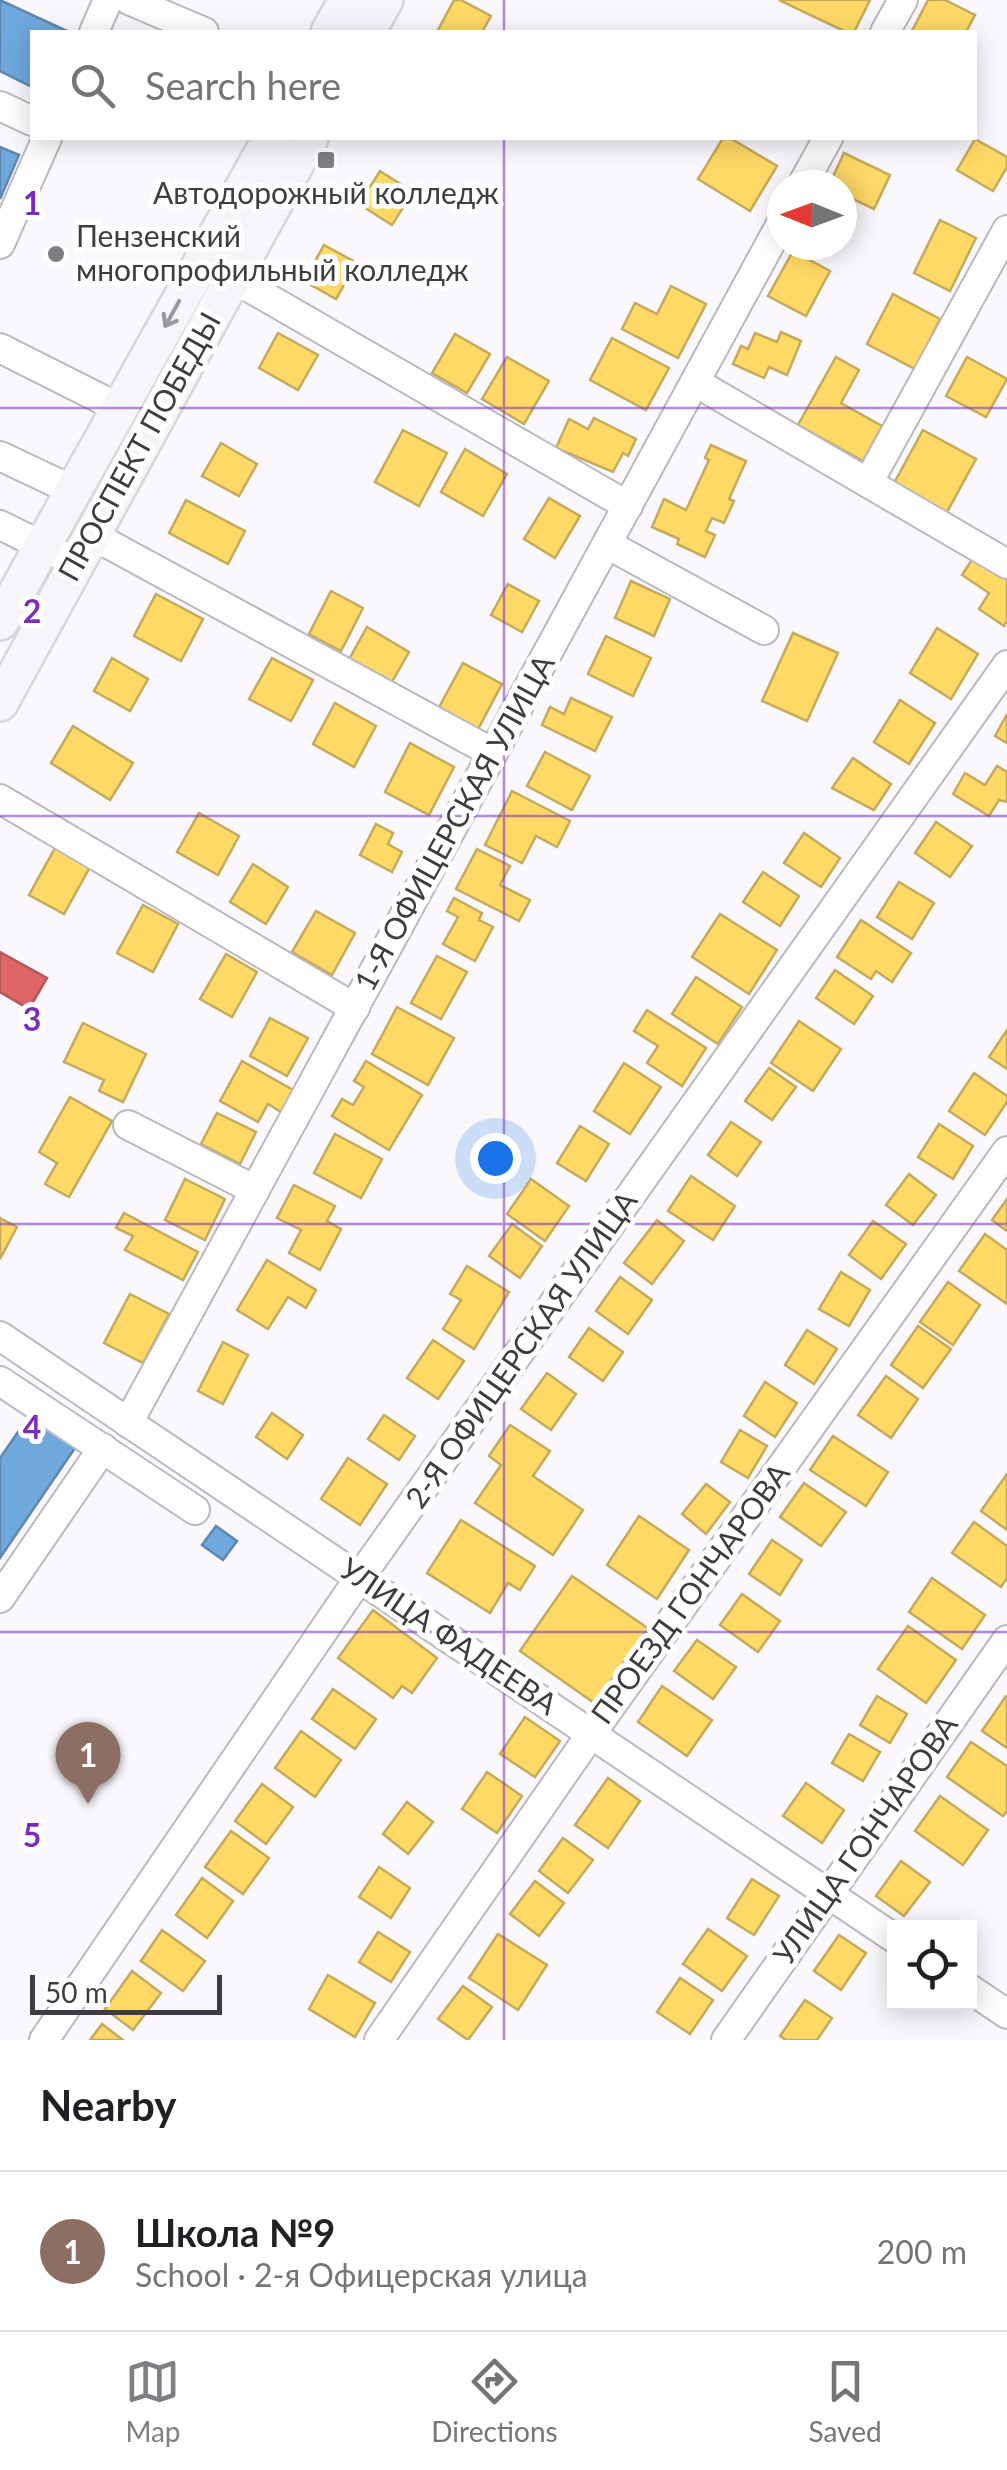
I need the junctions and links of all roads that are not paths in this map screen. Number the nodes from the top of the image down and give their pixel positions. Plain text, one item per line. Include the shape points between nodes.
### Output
1 (108, 0) edge
2 (129, 0) edge
3 (347, 0) edge
4 (385, 0) edge
5 (903, 0) edge
6 (95, 30) edge
7 (199, 30) edge
8 (330, 30) edge
9 (368, 30) edge
10 (886, 30) edge
11 (0, 106) edge
12 (30, 120) edge
13 (46, 140) edge
14 (270, 140) edge
15 (309, 140) edge
16 (827, 140) edge
17 (810, 170) edge
18 (1007, 230) edge
19 (0, 244) edge
20 (767, 250) edge
21 (233, 278) junction
22 (0, 348) edge
23 (695, 382) junction
24 (120, 408) junction
25 (0, 456) edge
26 (868, 483) junction
27 (74, 490) junction
28 (628, 506) junction
29 (0, 525) edge
30 (607, 544) junction
31 (43, 546) junction
32 (85, 549) junction
33 (1007, 564) edge
34 (0, 622) edge
35 (764, 630) dead end
36 (1007, 665) edge
37 (0, 704) edge
38 (493, 754) junction
39 (0, 798) edge
40 (355, 1008) junction
41 (128, 1125) dead end
42 (1007, 1151) edge
43 (256, 1190) junction
44 (0, 1336) edge
45 (0, 1381) edge
46 (128, 1423) junction
47 (102, 1448) junction
48 (195, 1510) dead end
49 (360, 1577) junction
50 (0, 1598) edge
51 (1007, 1640) edge
52 (591, 1734) junction
53 (828, 1894) junction
54 (887, 1933) edge
55 (977, 1994) edge
56 (1007, 2014) edge
57 (44, 2040) edge
58 (379, 2040) edge
59 (726, 2040) edge

1 - 6 street
2 - 7 street
3 - 8 main road
4 - 9 main road
5 - 10 street
11 - 12 street
13 - 19 street
14 -> 24 main road, ПРОСПЕКТ ПОБЕДЫ
15 - 21 main road, ПРОСПЕКТ ПОБЕДЫ
16 - 17 street
18 - 26 street
20 - 23 street, 1-Я ОФИЦЕРСКАЯ УЛИЦА
21 - 28 street
21 - 32 main road, ПРОСПЕКТ ПОБЕДЫ
22 - 24 street
23 - 26 street
23 - 28 street, 1-Я ОФИЦЕРСКАЯ УЛИЦА
24 - 27 main road, ПРОСПЕКТ ПОБЕДЫ
25 - 27 street
26 - 33 street
27 - 31 main road, ПРОСПЕКТ ПОБЕДЫ
28 - 30 street, 1-Я ОФИЦЕРСКАЯ УЛИЦА
29 - 31 street
30 - 35 street
30 - 38 street, 1-Я ОФИЦЕРСКАЯ УЛИЦА
31 - 32 street
31 - 34 main road, ПРОСПЕКТ ПОБЕДЫ
32 - 37 main road, ПРОСПЕКТ ПОБЕДЫ
32 - 38 street
36 - 49 street, 2-Я ОФИЦЕРСКАЯ УЛИЦА
38 - 40 street, 1-Я ОФИЦЕРСКАЯ УЛИЦА
39 - 40 street
40 - 43 street, 1-Я ОФИЦЕРСКАЯ УЛИЦА
41 - 43 street
42 - 52 street, ПРОЕЗД ГОНЧАРОВА
43 - 46 street, 1-Я ОФИЦЕРСКАЯ УЛИЦА
44 - 46 street, УЛИЦА ФАДЕЕВА
45 - 47 street
46 - 49 street, УЛИЦА ФАДЕЕВА
47 - 48 street
47 - 50 street
49 - 52 street, УЛИЦА ФАДЕЕВА
49 - 57 street, 2-Я ОФИЦЕРСКАЯ УЛИЦА
51 - 53 street, УЛИЦА ГОНЧАРОВА
52 - 53 street, УЛИЦА ФАДЕЕВА
52 - 58 street, ПРОЕЗД ГОНЧАРОВА
53 - 54 street, УЛИЦА ФАДЕЕВА
53 - 59 street, УЛИЦА ГОНЧАРОВА
55 - 56 street

